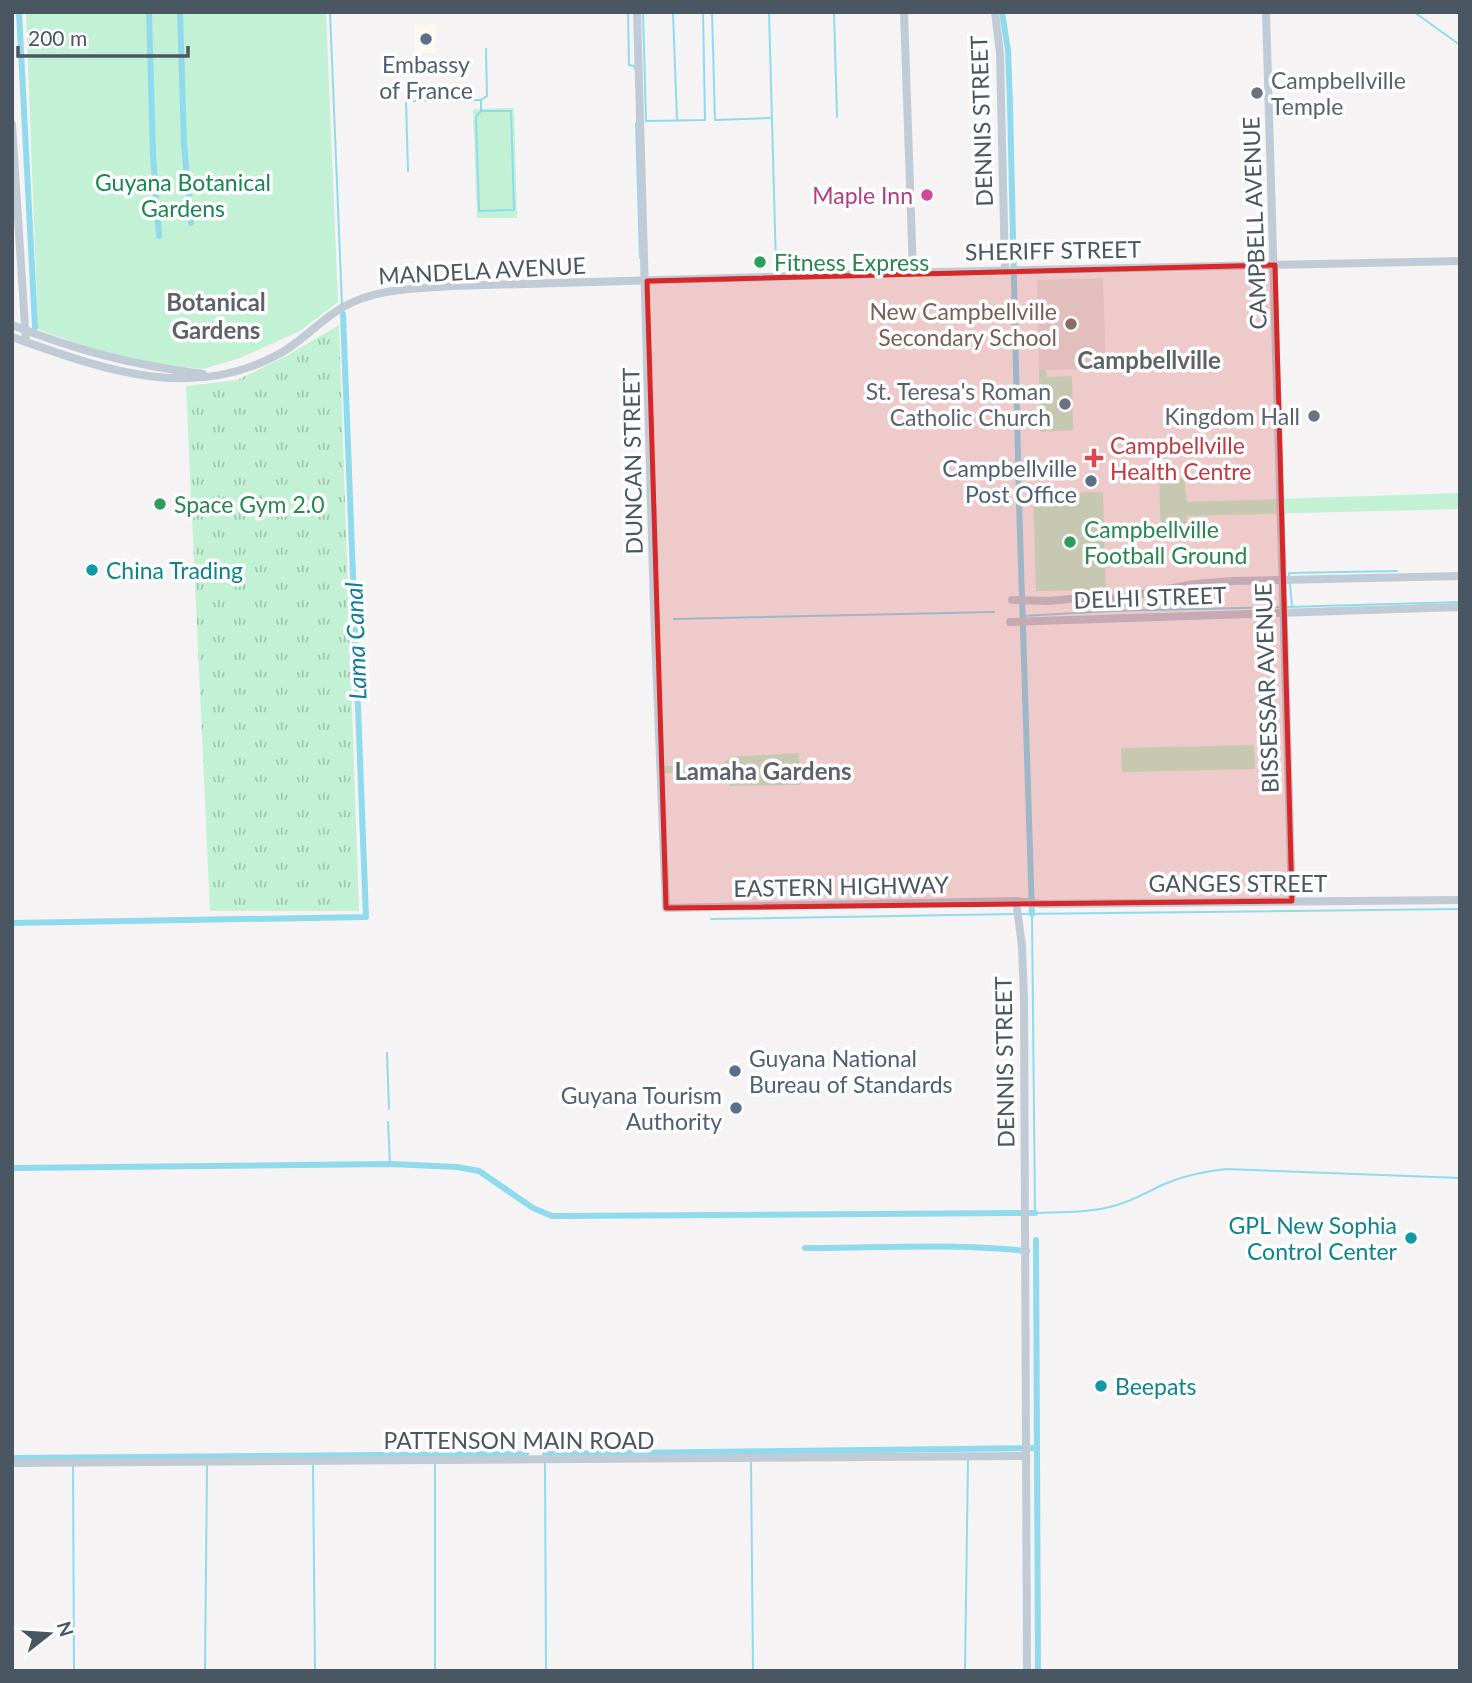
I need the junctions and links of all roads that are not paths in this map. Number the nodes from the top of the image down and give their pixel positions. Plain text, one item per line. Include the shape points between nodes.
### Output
1 (637, 12) edge
2 (904, 12) edge
3 (995, 12) edge
4 (1266, 12) edge
5 (12, 124) edge
6 (1460, 261) edge
7 (1275, 265) junction
8 (1005, 271) junction
9 (913, 273) junction
10 (643, 281) junction
11 (12, 325) edge
12 (25, 330) junction
13 (12, 337) edge
14 (26, 341) junction
15 (216, 376) junction
16 (1277, 432) joint
17 (1460, 576) edge
18 (1282, 579) junction
19 (1012, 600) dead end
20 (1460, 607) edge
21 (1283, 609) junction
22 (1010, 622) dead end
23 (1460, 900) edge
24 (1292, 901) junction
25 (1018, 907) junction
26 (666, 908) joint
27 (1026, 1456) junction
28 (12, 1463) edge
29 (1027, 1671) edge

1 - 10 street, DUNCAN STREET
2 - 9 street
3 - 8 street, DENNIS STREET
4 - 7 street, CAMPBELL AVENUE
5 - 12 street
6 - 7 street, SHERIFF STREET
7 - 8 street, SHERIFF STREET
7 - 16 street, CAMPBELL AVENUE
8 - 9 street, SHERIFF STREET
9 - 10 street, SHERIFF STREET
10 - 15 street, MANDELA AVENUE via 375,293 333,314 282,353 250,368
10 - 26 street, DUNCAN STREET
11 - 12 street, MANDELA AVENUE
12 - 14 street
12 - 15 street, MANDELA AVENUE via 135,365
13 - 14 street, MANDELA AVENUE
14 - 15 street, MANDELA AVENUE via 88,364 139,376 178,380
16 - 18 street, BISSESSAR AVENUE
17 - 18 street, DELHI STREET
18 - 19 street, DELHI STREET via 1194,584 1116,600
18 - 21 street, BISSESSAR AVENUE
20 - 21 street, DELHI STREET
21 - 22 street, DELHI STREET
21 - 24 street, BISSESSAR AVENUE
23 - 24 street, GANGES STREET
24 - 25 street, GANGES STREET
25 - 26 street, EASTERN HIGHWAY
25 - 27 street, DENNIS STREET via 1024,1000
27 - 28 street, PATTENSON MAIN ROAD
27 - 29 street

